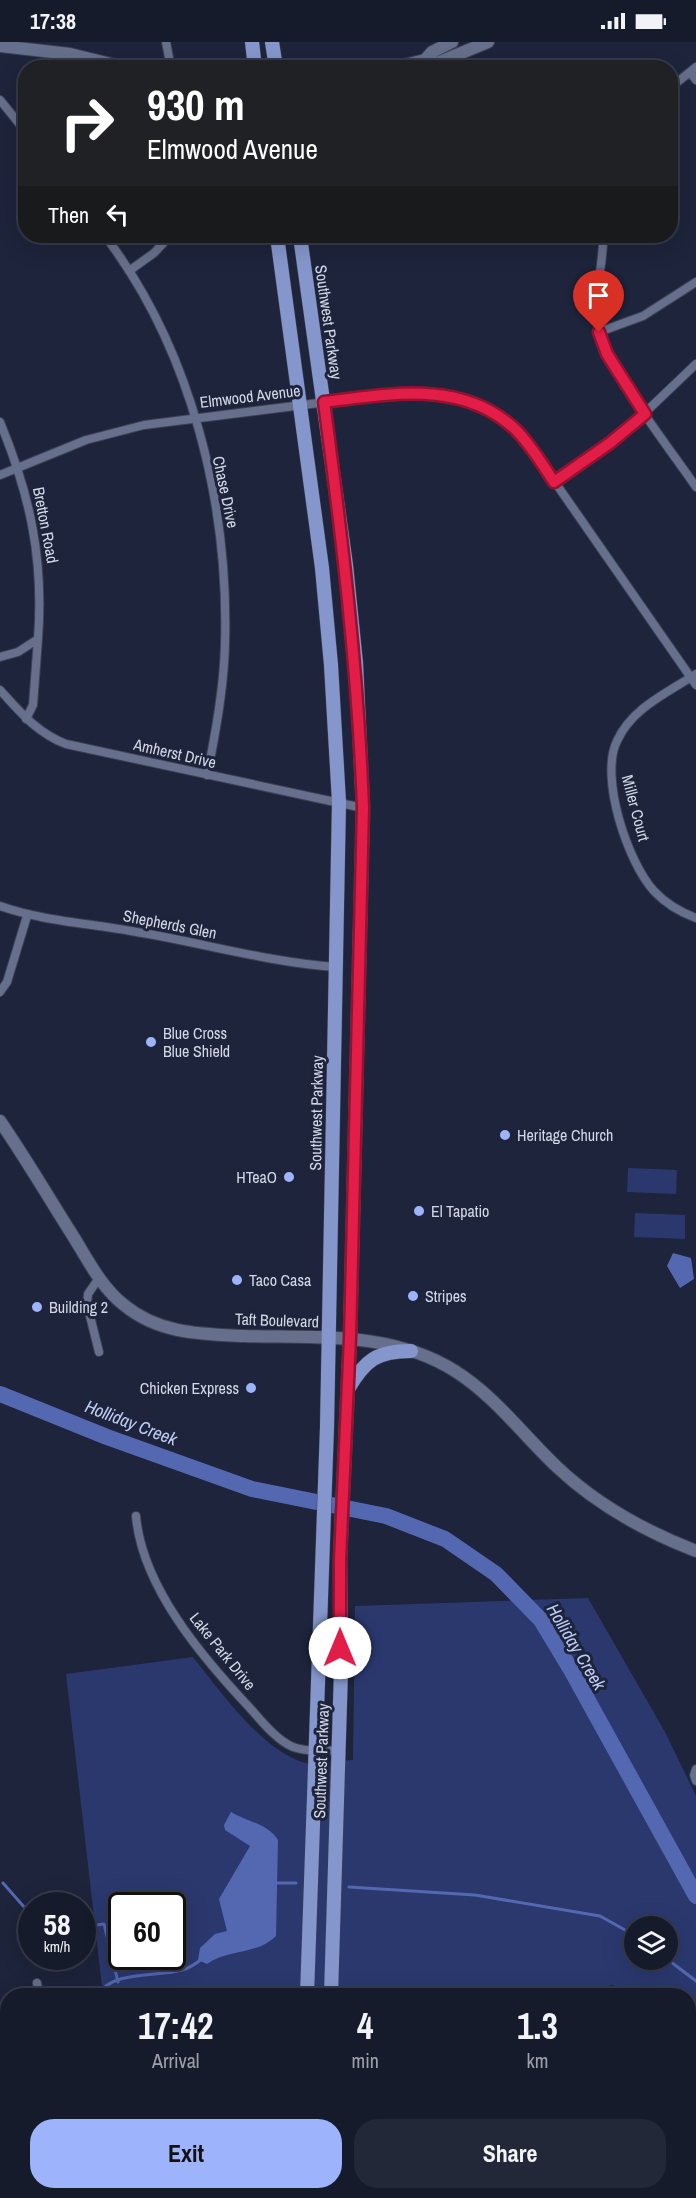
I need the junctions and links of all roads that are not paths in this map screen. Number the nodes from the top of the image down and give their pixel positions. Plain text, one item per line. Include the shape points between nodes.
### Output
1 (166, 42) edge
2 (252, 42) edge
3 (272, 42) edge
4 (452, 42) edge
5 (488, 42) edge
6 (0, 46) edge
7 (94, 60) edge
8 (169, 60) edge
9 (254, 60) edge
10 (275, 60) edge
11 (425, 60) edge
12 (444, 60) edge
13 (693, 69) edge
14 (696, 80) edge
15 (678, 81) edge
16 (0, 100) edge
17 (18, 122) edge
18 (110, 243) edge
19 (164, 243) edge
20 (279, 243) edge
21 (301, 243) edge
22 (602, 243) edge
23 (129, 271) junction
24 (696, 282) edge
25 (599, 332) junction
26 (696, 364) edge
27 (324, 402) junction
28 (300, 405) junction
29 (645, 414) junction
30 (194, 418) junction
31 (0, 422) edge
32 (18, 468) junction
33 (0, 475) edge
34 (554, 482) junction
35 (696, 487) edge
36 (38, 639) junction
37 (0, 657) edge
38 (694, 679) edge
39 (0, 690) edge
40 (357, 690) junction
41 (333, 692) junction
42 (26, 719) junction
43 (207, 775) junction
44 (339, 802) junction
45 (363, 808) junction
46 (0, 906) edge
47 (27, 916) junction
48 (696, 918) edge
49 (336, 967) junction
50 (0, 992) edge
51 (0, 1121) edge
52 (354, 1167) junction
53 (331, 1170) junction
54 (99, 1278) junction
55 (328, 1338) junction
56 (350, 1338) junction
57 (411, 1351) junction
58 (99, 1352) dead end
59 (347, 1391) junction
60 (136, 1516) dead end
61 (696, 1551) edge
62 (338, 1750) junction
63 (314, 1751) junction
64 (37, 1983) dead end
65 (38, 1988) edge
66 (307, 1988) edge
67 (331, 1988) edge

1 - 8 street
2 - 9 main road
3 - 10 main road
4 - 11 street
5 - 12 street
6 - 7 street
13 - 14 street
13 - 15 street
16 - 17 street
18 - 23 street, Chase Drive
19 - 23 street
20 - 28 main road, Southwest Parkway
21 - 27 main road, Southwest Parkway
22 - 25 street via 597,302
23 - 30 street, Chase Drive via 168,347
24 - 25 street via 643,316
25 - 29 street via 607,354
26 - 29 street
27 - 28 street, Elmwood Avenue
27 - 34 street, Elmwood Avenue via 398,393 463,399 488,410 516,431
27 - 40 main road, Southwest Parkway via 346,565
28 - 30 street, Elmwood Avenue
28 - 41 main road, Southwest Parkway via 322,568
29 - 34 street
29 - 35 street
30 - 32 street, Elmwood Avenue via 86,440
30 - 43 street, Chase Drive via 221,544 225,595 225,646 217,727
31 - 32 street, Bretton Road
32 - 33 street, Elmwood Avenue
32 - 36 street, Bretton Road via 32,514 41,583
34 - 38 street, Elmwood Avenue
36 - 37 street via 18,652
36 - 42 street, Bretton Road via 33,705
38 - 48 street, Miller Court via 639,710 616,742 611,770 616,802 636,863 660,897
39 - 42 street, Amherst Drive
40 - 41 main road
40 - 45 main road, Southwest Parkway
41 - 44 main road, Southwest Parkway
42 - 43 street, Amherst Drive via 66,744
43 - 44 street, Amherst Drive
44 - 45 street, Amherst Drive
44 - 49 main road, Southwest Parkway
45 - 52 main road, Southwest Parkway
46 - 47 street, Shepherds Glen
47 - 49 street, Shepherds Glen
47 - 50 street via 7,982
49 - 53 main road, Southwest Parkway
51 - 54 street, Taft Boulevard
52 - 53 main road
52 - 56 main road, Southwest Parkway
53 - 55 main road, Southwest Parkway
54 - 55 street, Taft Boulevard via 125,1306 163,1327 192,1334
54 - 58 street via 88,1294 87,1304
55 - 56 street, Taft Boulevard
55 - 63 main road, Southwest Parkway
56 - 57 street, Taft Boulevard
56 - 59 main road, Southwest Parkway
57 - 59 main road via 376,1356 361,1367
57 - 61 street, Taft Boulevard via 455,1371 487,1395 558,1468 584,1489 666,1540
59 - 62 main road, Southwest Parkway
60 - 63 street, Lake Park Drive via 160,1589 188,1636 277,1736 291,1746
62 - 63 street, Lake Park Drive
62 - 67 main road, Southwest Parkway
63 - 66 main road, Southwest Parkway
64 - 65 street

